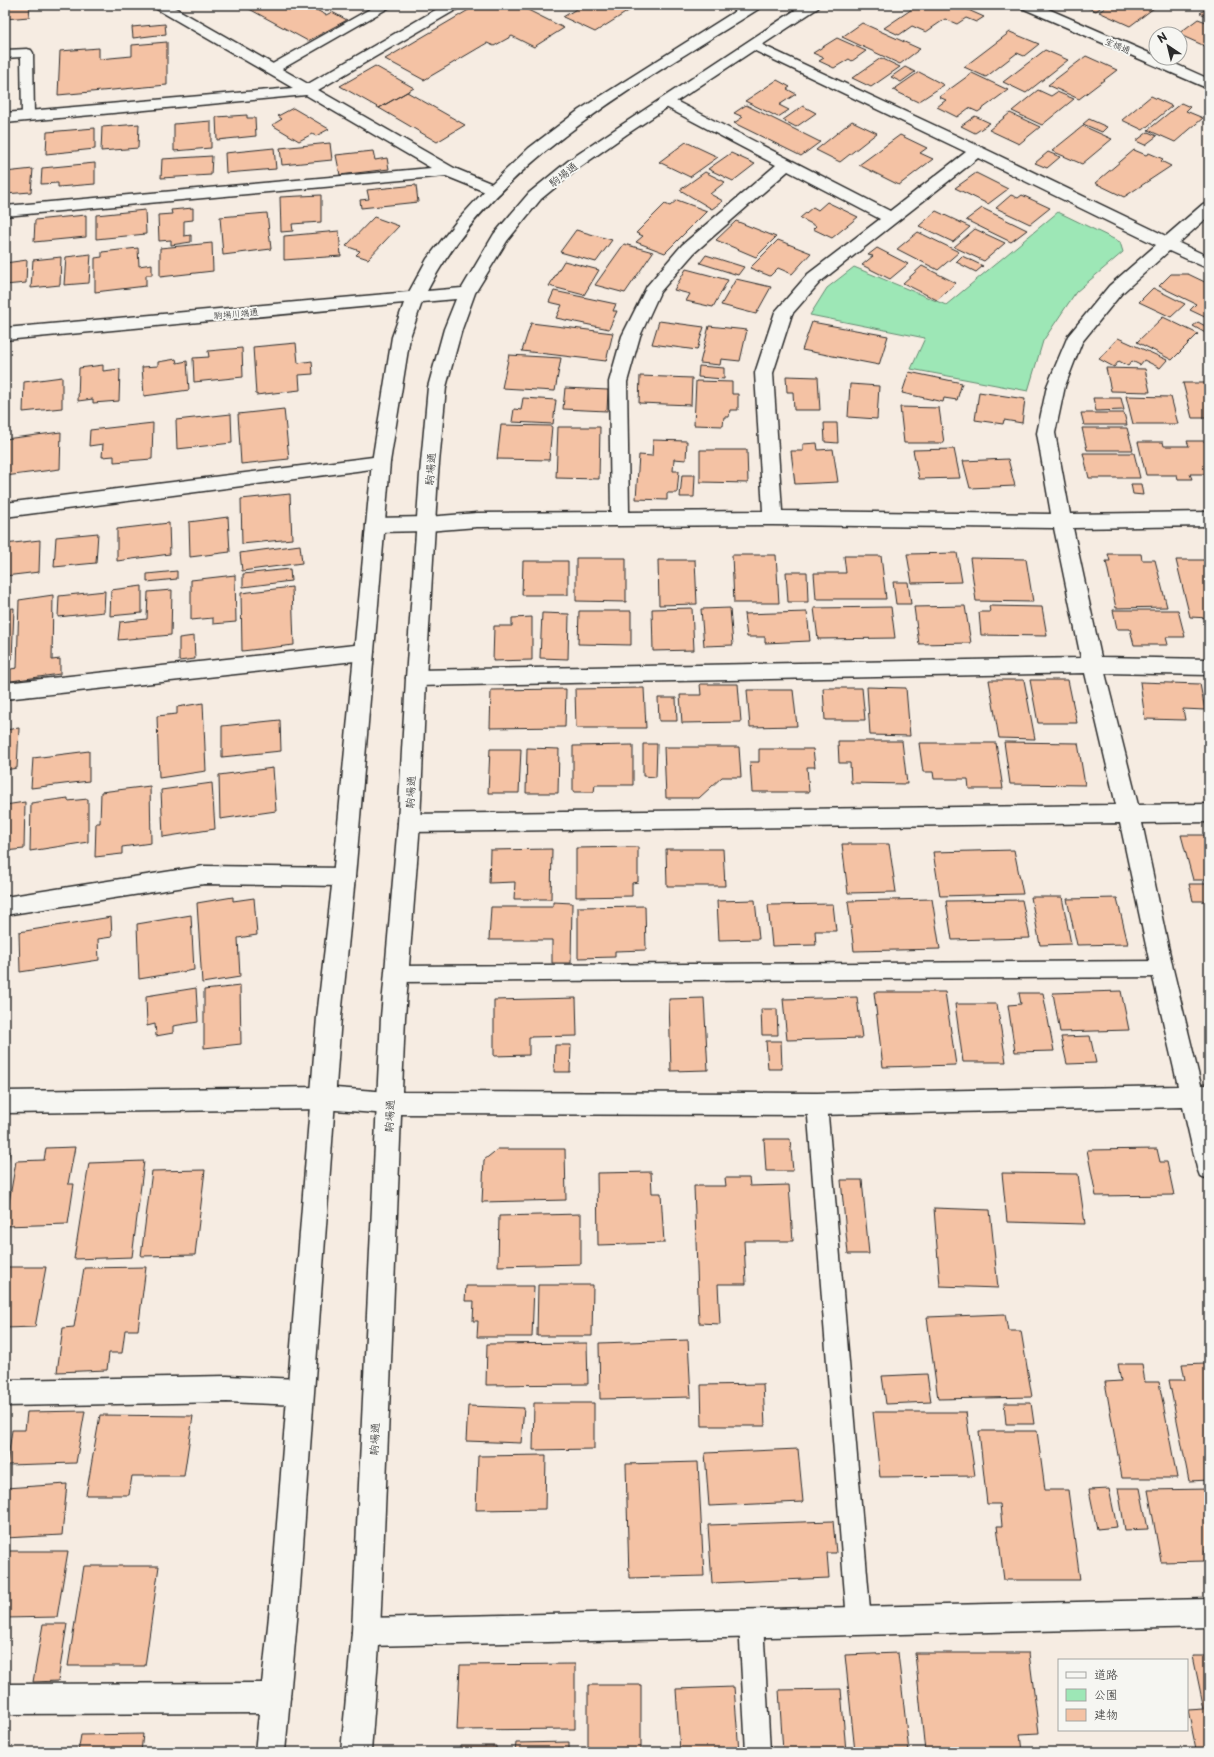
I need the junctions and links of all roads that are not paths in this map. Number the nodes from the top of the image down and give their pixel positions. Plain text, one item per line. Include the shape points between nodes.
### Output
1 (160, 5) edge
2 (386, 5) edge
3 (454, 5) edge
4 (755, 5) edge
5 (813, 5) edge
6 (1027, 5) edge
7 (754, 45) junction
8 (5, 54) edge
9 (271, 70) junction
10 (1209, 84) edge
11 (306, 90) junction
12 (667, 102) junction
13 (28, 116) junction
14 (5, 118) edge
15 (977, 151) junction
16 (787, 163) junction
17 (448, 171) junction
18 (494, 190) junction
19 (1209, 207) edge
20 (5, 211) edge
21 (891, 218) junction
22 (1166, 244) junction
23 (1209, 264) edge
24 (467, 294) junction
25 (415, 297) junction
26 (5, 334) edge
27 (382, 462) junction
28 (5, 510) edge
29 (620, 518) junction
30 (773, 518) junction
31 (1209, 519) edge
32 (1062, 521) junction
33 (427, 524) junction
34 (375, 525) junction
35 (364, 652) junction
36 (1093, 665) junction
37 (1209, 667) edge
38 (416, 678) junction
39 (5, 691) edge
40 (1209, 813) edge
41 (1129, 814) junction
42 (409, 823) junction
43 (344, 877) junction
44 (5, 906) edge
45 (1162, 968) junction
46 (397, 974) junction
47 (1200, 1096) edge
48 (322, 1098) junction
49 (5, 1102) edge
50 (389, 1104) junction
51 (817, 1104) junction
52 (1209, 1168) edge
53 (300, 1392) junction
54 (5, 1393) edge
55 (1209, 1614) edge
56 (859, 1621) junction
57 (751, 1623) junction
58 (366, 1632) junction
59 (274, 1698) junction
60 (5, 1700) edge
61 (270, 1752) edge
62 (356, 1752) edge
63 (758, 1752) edge

1 - 9 street
2 - 9 lane
3 - 11 street
4 - 18 street via 584,113 535,151
5 - 7 street, 駒場通
6 - 10 street, 宝橋通
7 - 12 street, 駒場通
7 - 15 street
8 - 13 lane via 27,52
9 - 11 street
11 - 13 street
11 - 17 street
12 - 16 street
12 - 24 street, 駒場通 via 574,164 535,196 500,238
13 - 14 street
15 - 21 street
15 - 22 street
16 - 21 street
16 - 29 street via 688,248 653,290 631,336 618,382
17 - 18 street
17 - 20 street
18 - 25 street via 433,263
19 - 22 street
21 - 30 street via 814,278 784,312 764,373
22 - 23 street
22 - 32 street via 1115,290 1074,340 1056,386 1046,433
24 - 25 street, 駒場川端通
24 - 33 street, 駒場通 via 453,329 437,387
25 - 26 street, 駒場川端通
25 - 27 street via 401,337
27 - 28 street
27 - 34 street
29 - 30 street
29 - 33 street via 477,520
30 - 32 street
31 - 32 street
32 - 36 street
33 - 34 street
33 - 38 street, 駒場通
34 - 35 street
35 - 39 street
35 - 43 street
36 - 37 street
36 - 38 street
36 - 41 street
38 - 42 street, 駒場通
40 - 41 street
41 - 42 street
41 - 45 street
42 - 46 street, 駒場通
43 - 44 street via 204,875
43 - 48 street
45 - 46 lane
45 - 47 street
46 - 50 street, 駒場通
47 - 51 street
47 - 52 street
48 - 49 street
48 - 50 street
48 - 53 street
50 - 51 street
50 - 58 street, 駒場通
51 - 56 lane
53 - 54 street via 227,1389
53 - 59 street via 286,1587
55 - 56 street
56 - 57 street
57 - 58 street
57 - 63 lane
58 - 62 street, 駒場通
59 - 60 street
59 - 61 street

